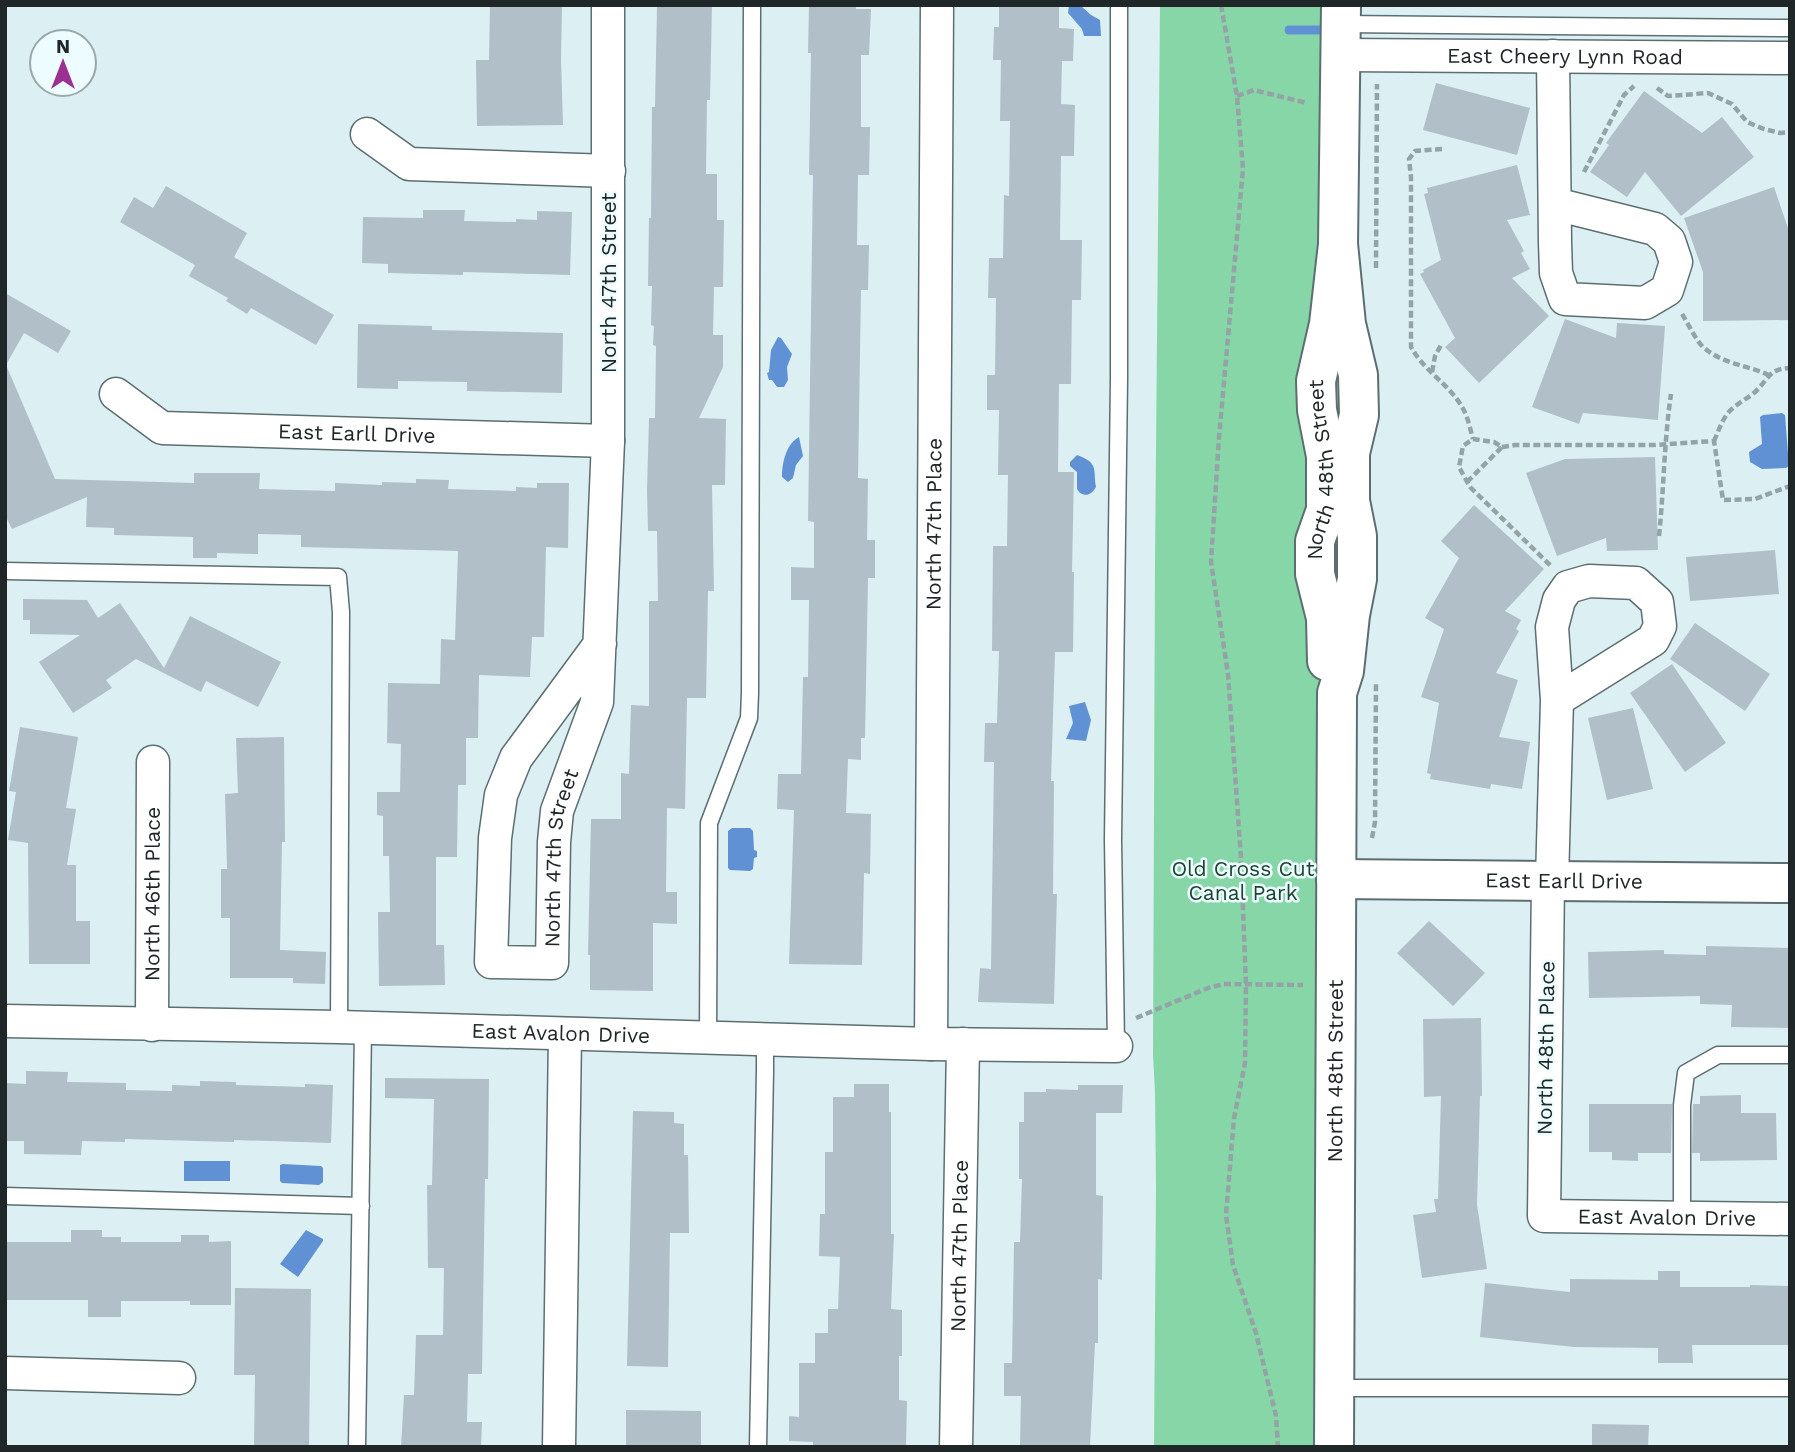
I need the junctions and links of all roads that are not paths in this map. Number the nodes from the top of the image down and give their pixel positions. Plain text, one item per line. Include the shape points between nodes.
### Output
1 (608, 5) edge
2 (752, 5) edge
3 (937, 5) edge
4 (1119, 5) edge
5 (1341, 28) edge
6 (1790, 28) edge
7 (1553, 56) junction
8 (1790, 58) edge
9 (367, 134) dead end
10 (609, 171) junction
11 (1555, 204) dead end
12 (116, 394) dead end
13 (608, 441) junction
14 (5, 571) edge
15 (600, 644) junction
16 (1558, 700) junction
17 (153, 762) dead end
18 (1336, 879) junction
19 (1550, 881) junction
20 (1790, 883) edge
21 (5, 1021) edge
22 (152, 1025) junction
23 (351, 1028) junction
24 (565, 1035) junction
25 (1116, 1036) joint
26 (708, 1038) junction
27 (765, 1040) junction
28 (931, 1044) junction
29 (963, 1045) junction
30 (1790, 1055) edge
31 (5, 1196) edge
32 (360, 1206) junction
33 (1544, 1216) joint
34 (1682, 1218) junction
35 (1790, 1219) edge
36 (5, 1373) edge
37 (178, 1378) dead end
38 (1334, 1388) junction
39 (1790, 1388) edge
40 (357, 1447) edge
41 (559, 1447) edge
42 (758, 1447) edge
43 (956, 1447) edge
44 (1334, 1447) edge

1 - 10 street, North 47th Street
2 - 26 lane via 751,693 748,718 709,823
3 - 28 street, North 47th Place
4 - 25 lane via 1113,839
5 - 6 lane
5 - 7 street, East Cheery Lynn Road
5 - 18 street, North 48th Street via 1338,244 1329,324 1316,381 1326,456 1326,510 1315,541 1328,671 1337,693
7 - 8 street, East Cheery Lynn Road
7 - 11 street
9 - 10 street via 409,164
10 - 13 street, North 47th Street
12 - 13 street, East Earll Drive via 162,428
13 - 15 street, North 47th Street
14 - 23 lane via 338,577
15 - 15 street, North 47th Street via 516,758 500,795 491,962 552,963 557,811 597,702
16 - 16 street, North 48th Place via 1552,628 1559,600 1569,587 1589,581 1636,583 1657,602 1660,626 1653,640
16 - 19 street, North 48th Place
17 - 22 street, North 46th Place
18 - 19 street, East Earll Drive
18 - 38 street, North 48th Street
19 - 20 street, East Earll Drive
19 - 33 street, North 48th Place
21 - 22 street, East Avalon Drive
22 - 23 street, East Avalon Drive
23 - 24 street, East Avalon Drive
23 - 32 lane
24 - 26 street, East Avalon Drive
24 - 41 street
25 - 29 street, East Avalon Drive
26 - 27 street, East Avalon Drive
27 - 28 street, East Avalon Drive
27 - 42 lane
28 - 29 street, East Avalon Drive
29 - 43 street, North 47th Place
30 - 34 lane via 1718,1055 1686,1073
31 - 32 lane
32 - 40 lane
33 - 34 street, East Avalon Drive
34 - 35 street, East Avalon Drive
36 - 37 street
38 - 39 lane
38 - 44 street, North 48th Street

